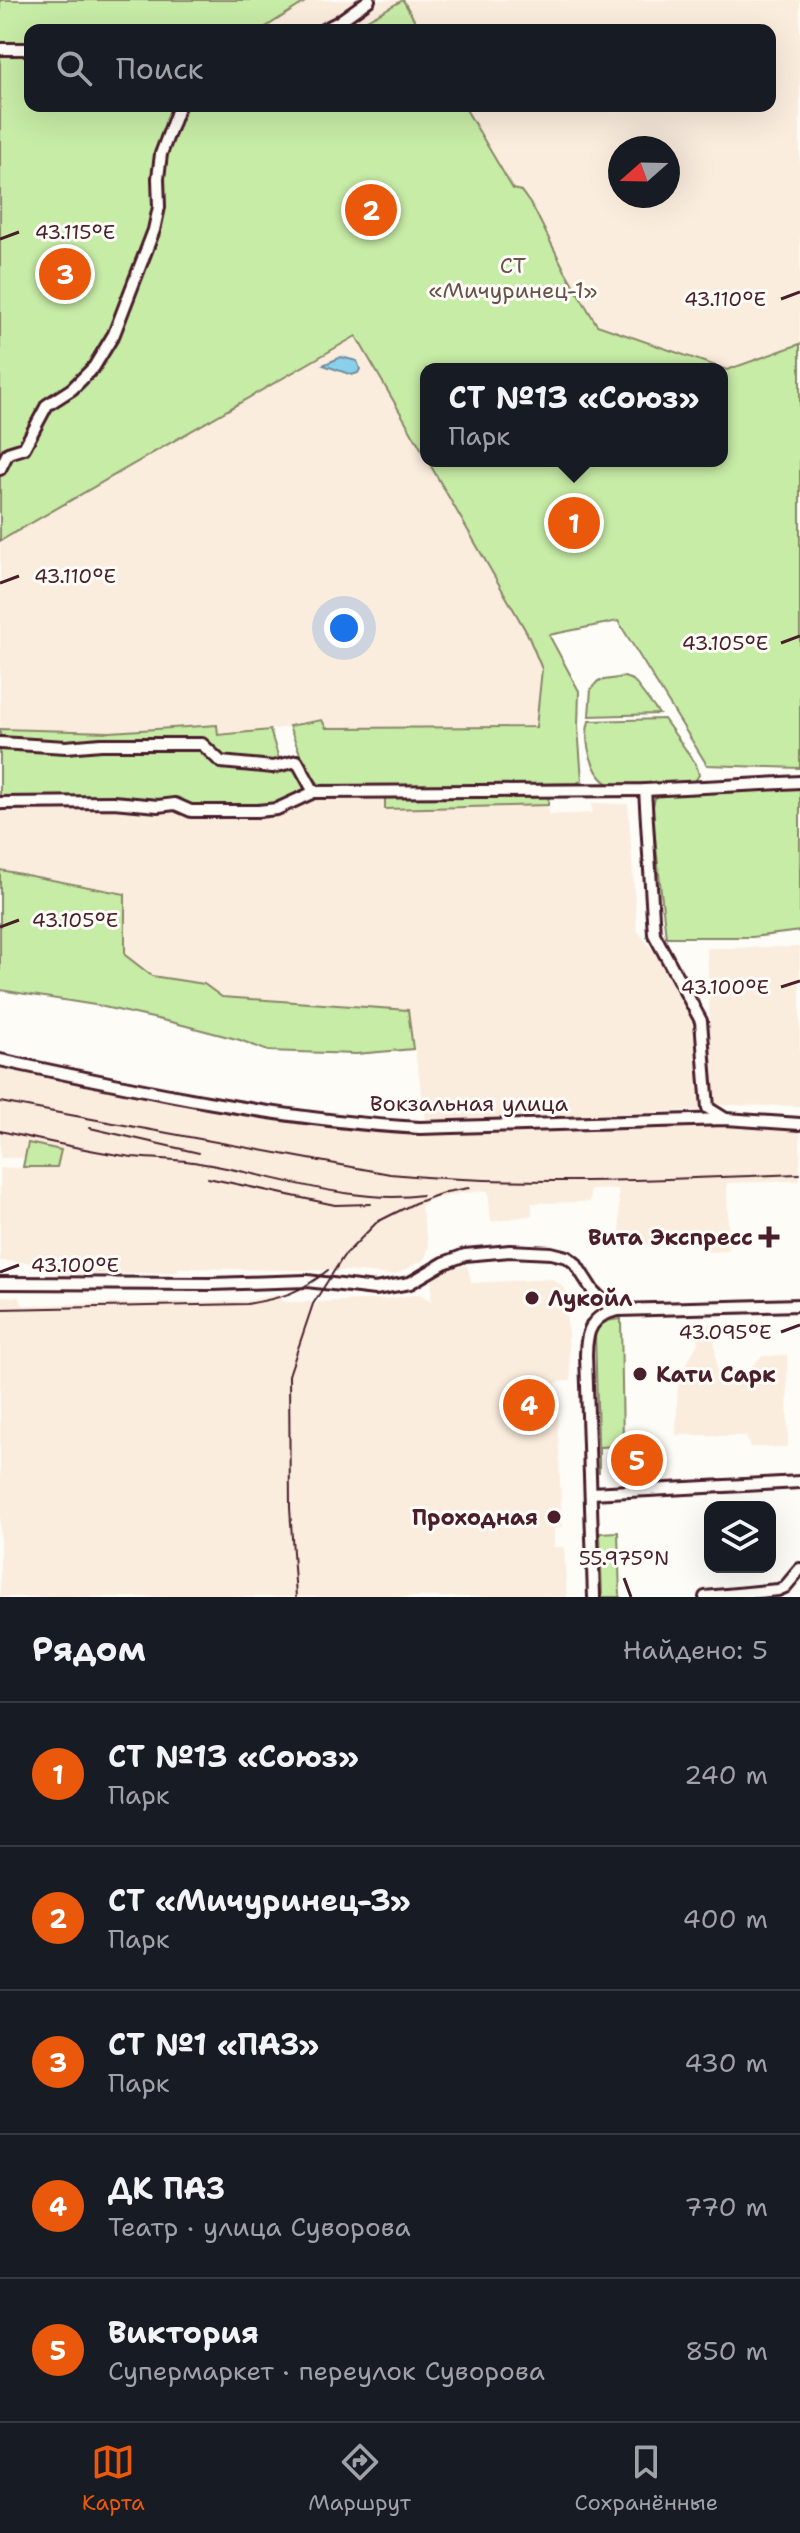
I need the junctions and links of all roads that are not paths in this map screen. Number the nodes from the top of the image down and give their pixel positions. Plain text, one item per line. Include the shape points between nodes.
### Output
1 (369, 0) edge
2 (332, 24) edge
3 (0, 49) edge
4 (24, 49) edge
5 (177, 112) edge
6 (0, 469) edge
7 (0, 743) edge
8 (800, 782) edge
9 (645, 790) junction
10 (314, 792) junction
11 (0, 803) edge
12 (0, 1060) edge
13 (726, 1119) junction
14 (800, 1124) edge
15 (0, 1283) edge
16 (800, 1305) edge
17 (613, 1311) junction
18 (800, 1482) edge
19 (591, 1493) junction
20 (800, 1569) edge
21 (594, 1597) edge
22 (705, 1597) edge

1 - 2 street
3 - 4 street
5 - 6 street via 161,154 154,230 114,334 94,367 47,405 24,448 8,453
7 - 10 street via 202,744 221,762 273,767 297,761
8 - 9 street
9 - 10 street
9 - 13 street via 654,934 701,1021 708,1108
10 - 11 street via 277,809 258,811 191,811 175,804 113,802
12 - 13 street, Вокзальная улица via 264,1112 381,1126
13 - 14 street, Вокзальная улица
15 - 17 street via 307,1281 386,1288 410,1283 465,1255 510,1251 567,1257
16 - 17 street
17 - 19 street via 597,1318 586,1340
18 - 19 street
19 - 21 street
20 - 22 street via 778,1590

